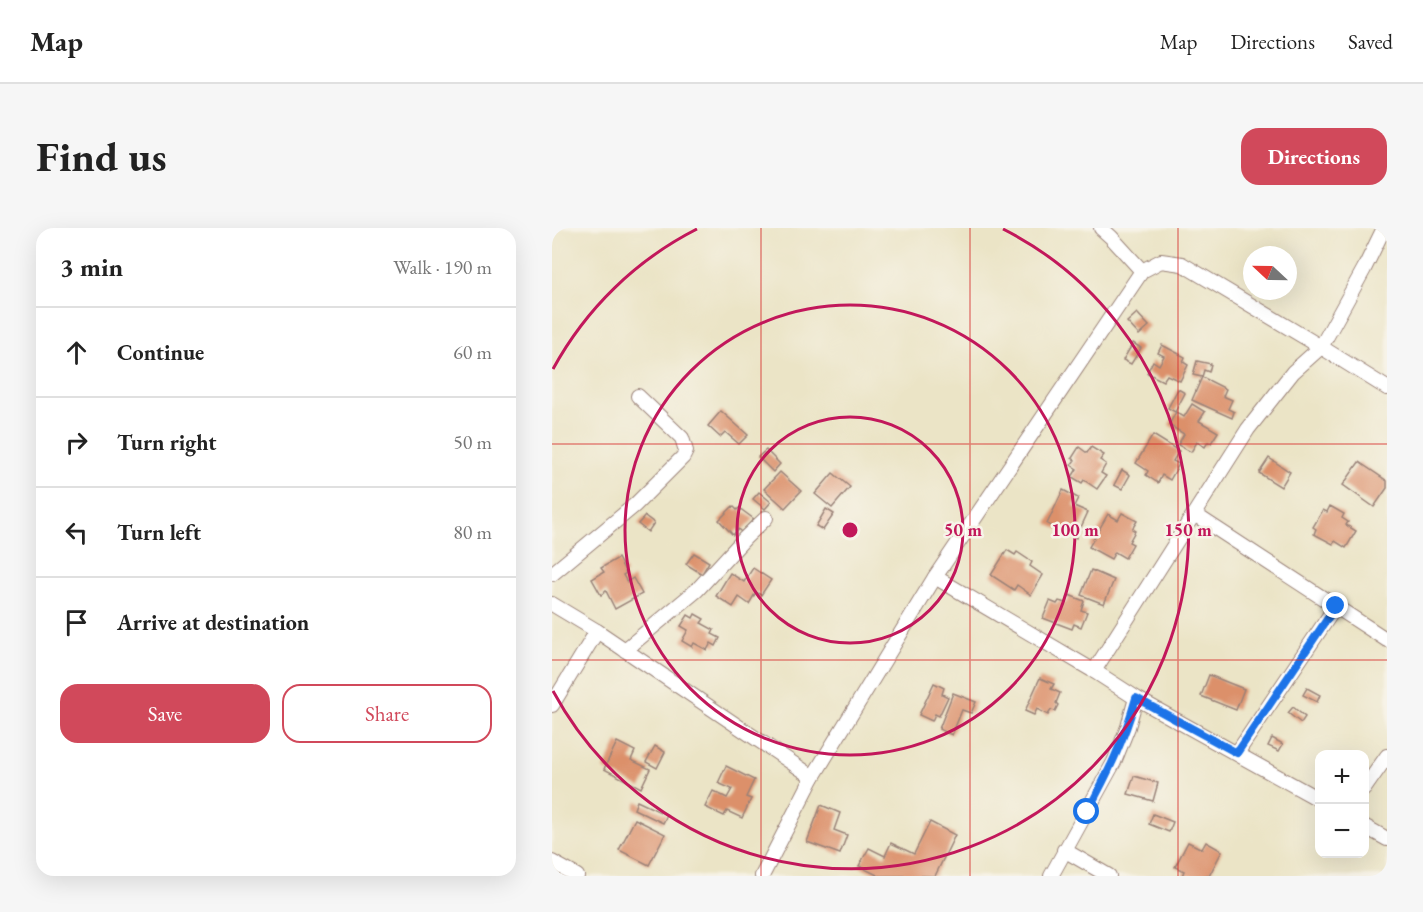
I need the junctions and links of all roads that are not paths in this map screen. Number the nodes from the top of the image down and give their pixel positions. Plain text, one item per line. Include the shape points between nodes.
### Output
1 (1101, 228) edge
2 (1384, 228) edge
3 (1142, 271) junction
4 (1322, 347) junction
5 (1387, 388) edge
6 (638, 396) dead end
7 (1194, 514) junction
8 (766, 518) dead end
9 (552, 574) edge
10 (935, 577) junction
11 (552, 604) edge
12 (1336, 606) junction
13 (597, 631) junction
14 (1387, 640) edge
15 (625, 650) junction
16 (1094, 670) junction
17 (1136, 698) junction
18 (552, 705) edge
19 (1237, 753) junction
20 (1387, 756) edge
21 (813, 777) junction
22 (1369, 783) edge
23 (1315, 797) edge
24 (1369, 828) edge
25 (1387, 839) edge
26 (1064, 850) junction
27 (552, 862) edge
28 (577, 876) edge
29 (762, 876) edge
30 (1051, 876) edge
31 (1109, 876) edge

1 - 3 street
2 - 4 street
3 - 4 street via 1161,261 1182,264
3 - 10 street
4 - 5 street
4 - 7 street via 1293,372 1248,429
6 - 9 street via 682,438 686,451 635,505
7 - 12 street
7 - 16 street
8 - 15 street via 697,590
10 - 16 street
10 - 21 street
11 - 13 street
12 - 14 street
12 - 19 street
13 - 15 street
13 - 18 street
15 - 21 street
16 - 17 street
17 - 19 street
17 - 26 street via 1114,762
19 - 23 street
20 - 22 street
21 - 29 street
24 - 25 street
26 - 30 street
26 - 31 street
27 - 28 street

